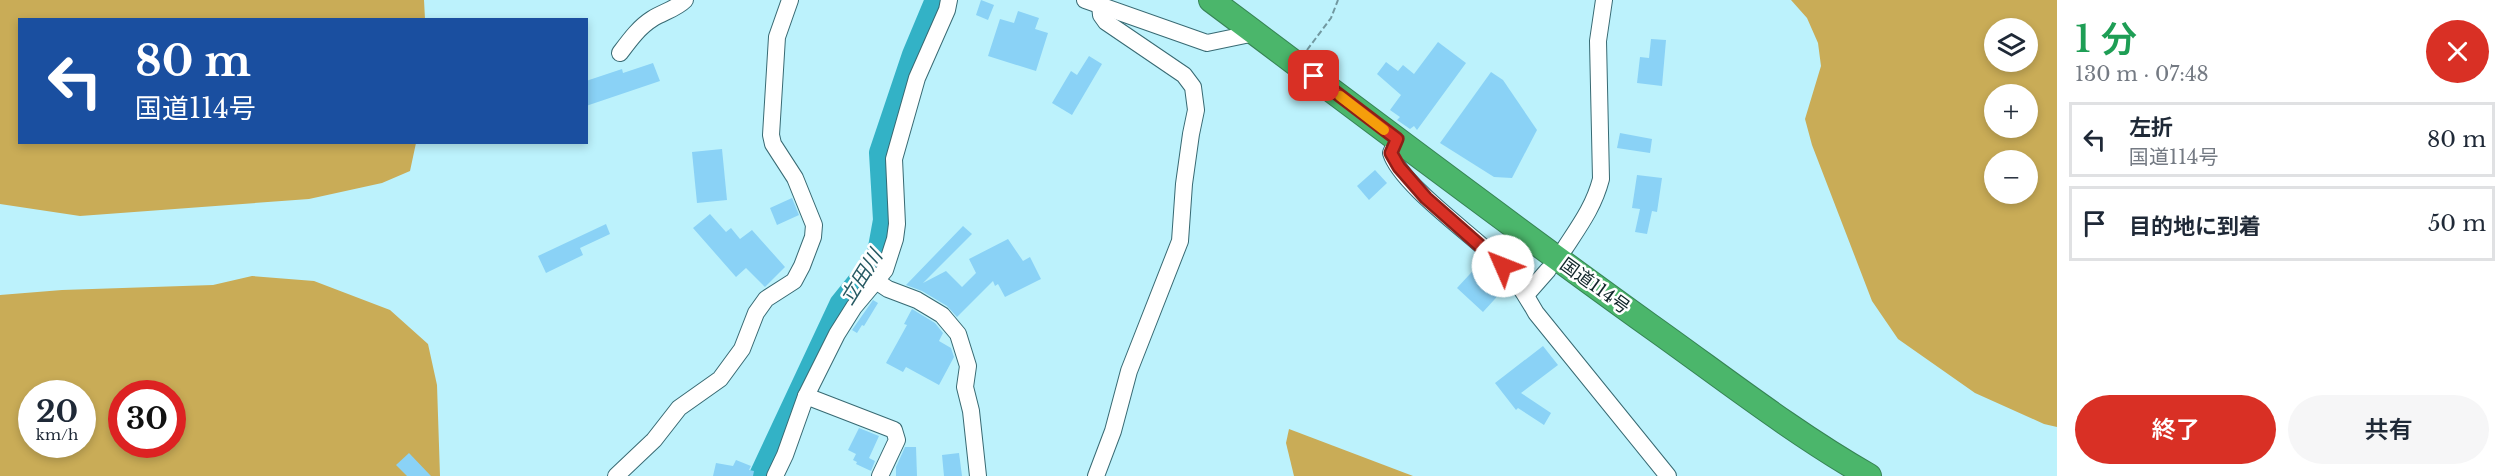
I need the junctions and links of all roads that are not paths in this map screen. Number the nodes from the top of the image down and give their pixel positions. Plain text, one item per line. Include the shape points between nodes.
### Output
1 (685, 0) edge
2 (790, 0) edge
3 (949, 0) edge
4 (1211, 0) edge
5 (1604, 0) edge
6 (1092, 3) edge
7 (1255, 33) junction
8 (620, 53) dead end
9 (1397, 139) junction
10 (1565, 248) dead end
11 (1548, 270) dead end
12 (876, 281) junction
13 (1526, 295) junction
14 (806, 396) junction
15 (616, 476) edge
16 (775, 476) edge
17 (880, 476) edge
18 (978, 476) edge
19 (1096, 476) edge
20 (1668, 476) edge
21 (1869, 476) edge

1 - 8 street via 650,20
2 - 15 street via 777,37 771,135 795,178 813,225 813,237 795,281 766,299 742,349 720,378 679,408 649,445
3 - 12 street via 917,78 894,159 895,239 885,270
4 - 7 highway, 国道114号
5 - 10 street via 1598,41 1601,179 1596,199
6 - 7 street via 1207,43
6 - 19 street via 1106,22 1184,75 1193,87 1196,110 1185,174 1180,241 1129,371
7 - 9 highway, 国道114号
9 - 13 street via 1391,153 1399,167 1426,198 1493,255
9 - 21 highway, 国道114号 via 1729,382
11 - 13 street
12 - 14 street via 854,307
12 - 18 street via 942,315 958,334 968,366 965,387
13 - 20 street via 1568,354
14 - 16 street
14 - 17 street via 894,430 897,440

